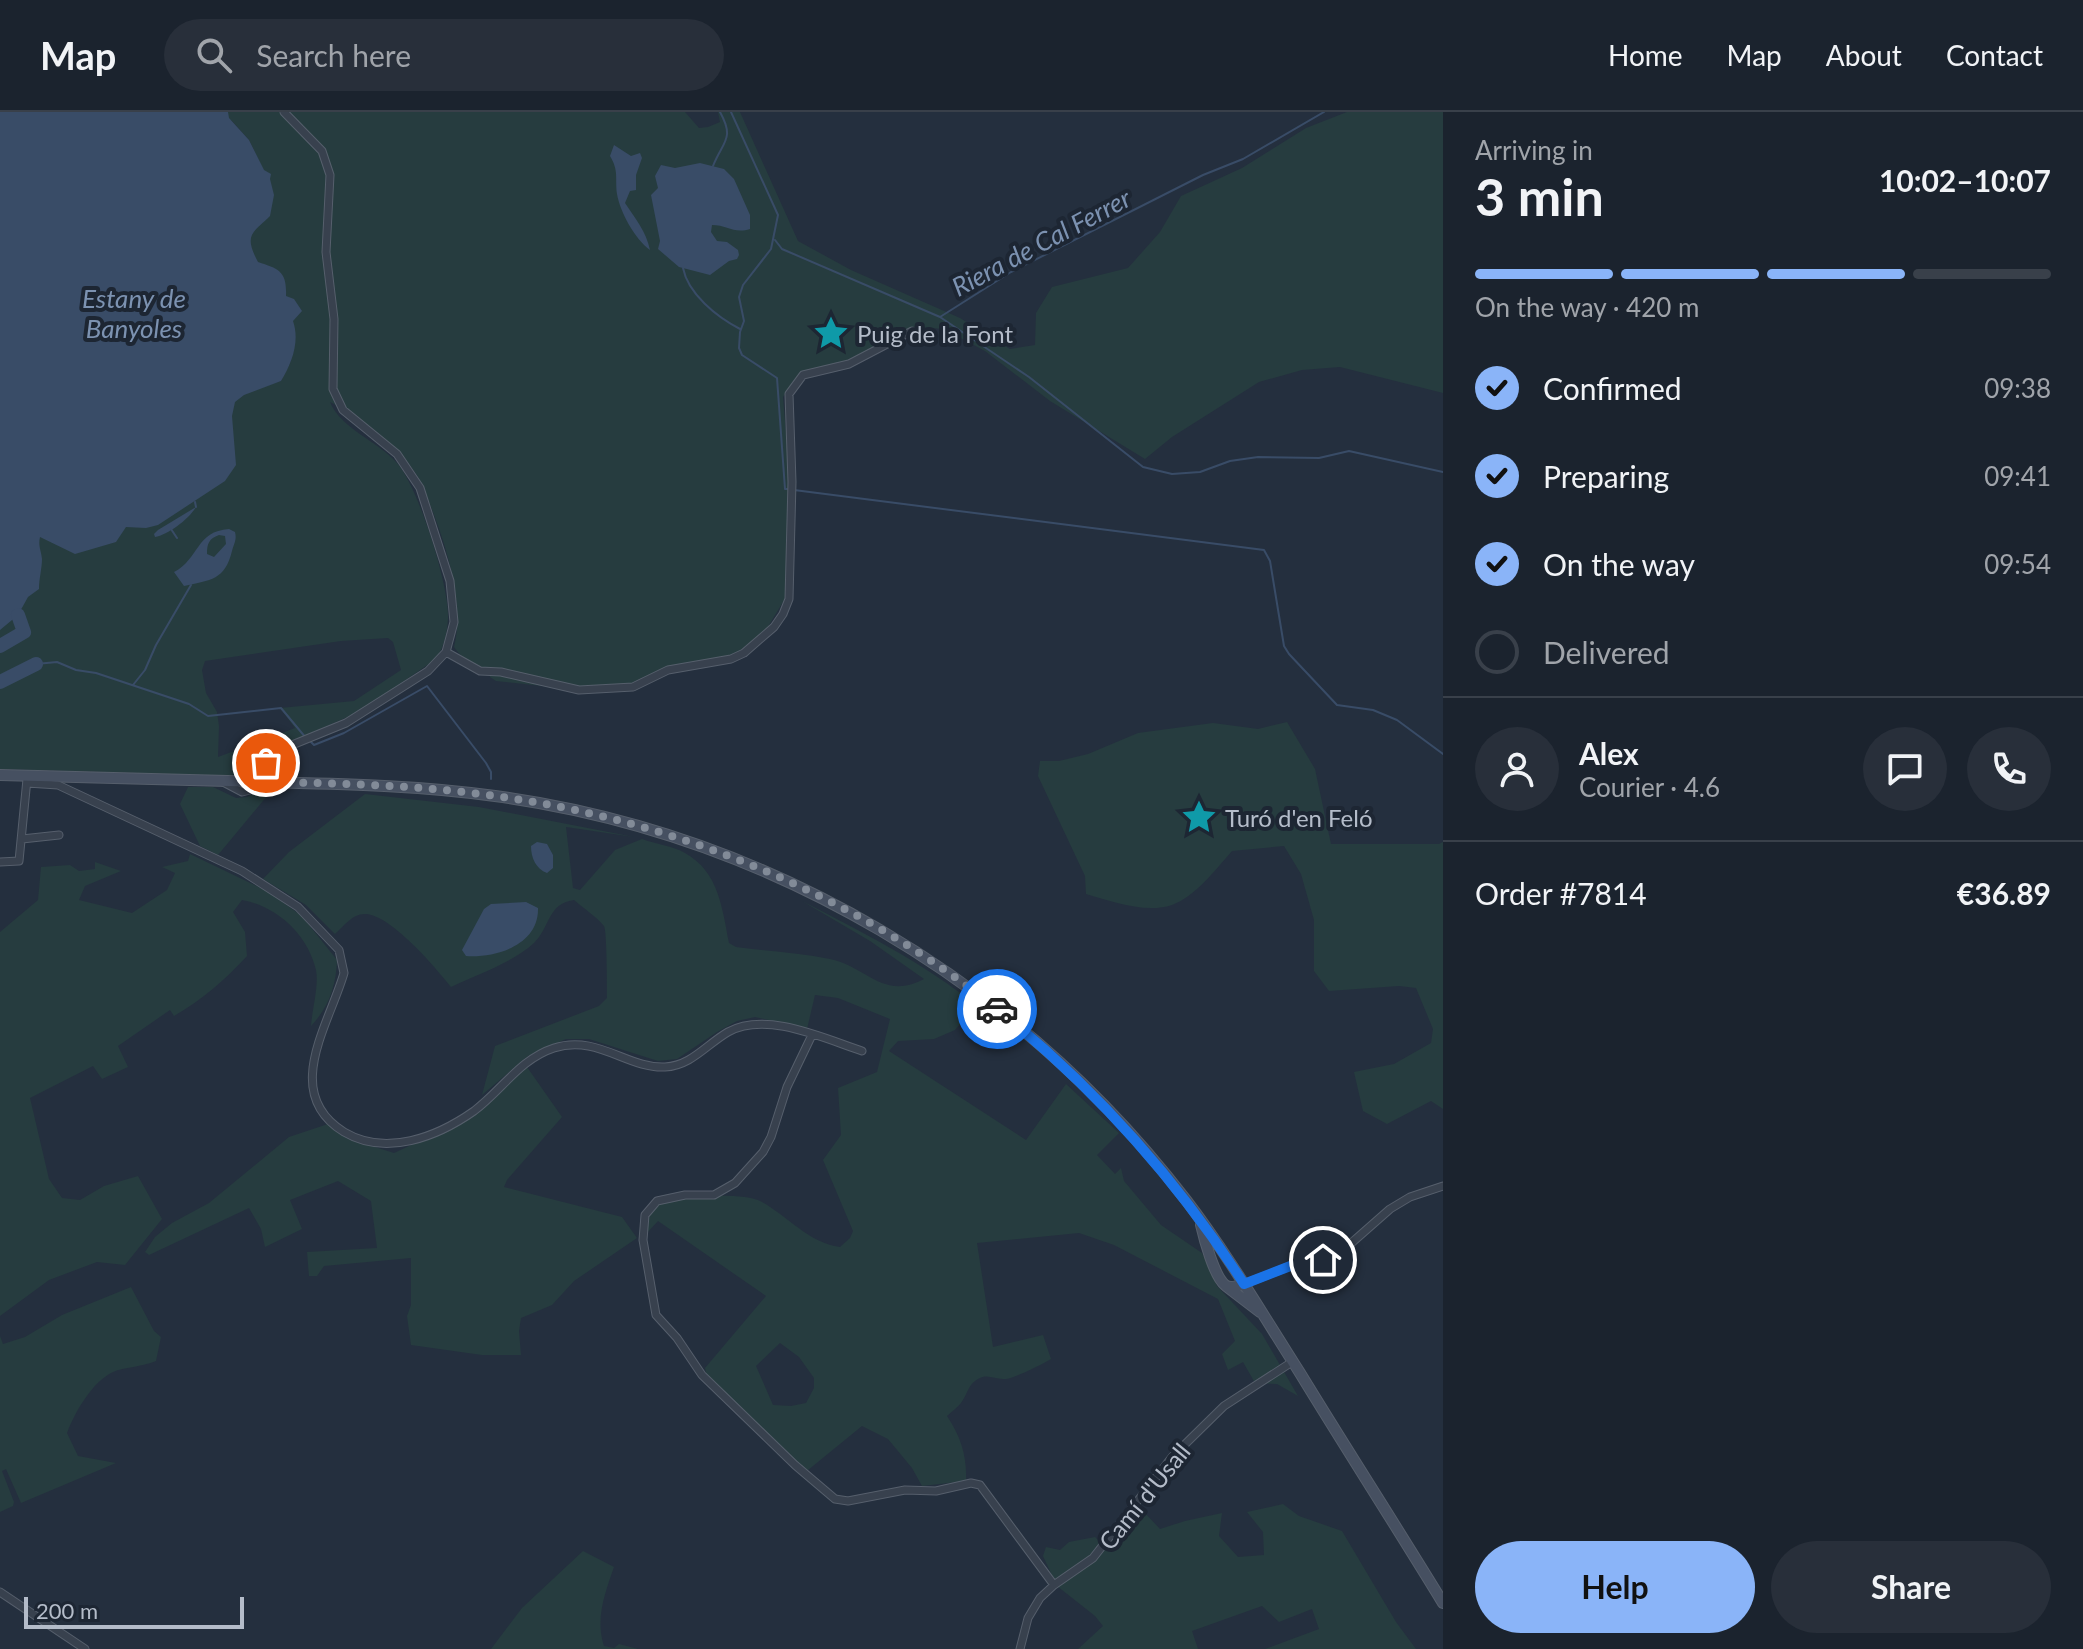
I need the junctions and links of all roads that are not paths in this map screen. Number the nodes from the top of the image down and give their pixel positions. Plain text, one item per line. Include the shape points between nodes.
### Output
1 (284, 112) edge
2 (912, 331) dead end
3 (446, 652) junction
4 (276, 752) junction
5 (265, 767) junction
6 (255, 769) junction
7 (0, 775) edge
8 (67, 776) junction
9 (27, 779) junction
10 (55, 780) junction
11 (220, 780) junction
12 (241, 781) junction
13 (259, 782) junction
14 (277, 782) junction
15 (67, 790) junction
16 (59, 835) dead end
17 (22, 839) junction
18 (0, 862) edge
19 (812, 1035) junction
20 (862, 1051) dead end
21 (1443, 1186) edge
22 (1200, 1219) junction
23 (1244, 1284) junction
24 (1226, 1286) junction
25 (1262, 1313) junction
26 (1292, 1362) junction
27 (1054, 1585) junction
28 (0, 1592) edge
29 (1443, 1603) edge
30 (85, 1649) edge
31 (1020, 1649) edge

1 - 3 street via 322,151 330,175 326,252 334,319 333,389 343,410 397,454 420,488 452,597 452,634
2 - 3 street via 849,364 803,375 793,385 789,599 774,627 744,653 668,670 633,687 598,691 480,671
3 - 4 street via 428,671 359,716
4 - 5 street
4 - 6 street
5 - 13 street
5 - 14 street
6 - 12 street
6 - 13 street
7 - 9 main road
8 - 10 main road
8 - 11 main road
8 - 15 street
9 - 10 main road
9 - 17 street
10 - 15 street
11 - 12 main road
11 - 13 street via 242,792
12 - 13 main road
13 - 14 main road
14 - 22 main road via 459,791 576,810 662,833 797,886 937,966 1020,1028 1102,1103
15 - 19 street via 242,871 298,907 332,940 344,973 316,1050 313,1090 327,1118 367,1142 398,1144 435,1131 474,1111 533,1057 567,1044 662,1068 691,1059 745,1025 771,1024
16 - 17 street
17 - 18 street via 19,861
19 - 20 street
19 - 27 street via 771,1137 735,1183 714,1195 657,1201 645,1215 643,1240 656,1315 702,1375 835,1499 980,1485
21 - 23 street via 1400,1203 1340,1253
22 - 23 main road
22 - 24 main road
23 - 24 main road
23 - 25 main road
24 - 25 main road
25 - 26 main road
26 - 27 street, Camí d'Usall via 1224,1406 1172,1457 1093,1558
26 - 29 main road
27 - 31 street, Camí d'Usall via 1028,1618
28 - 30 street

